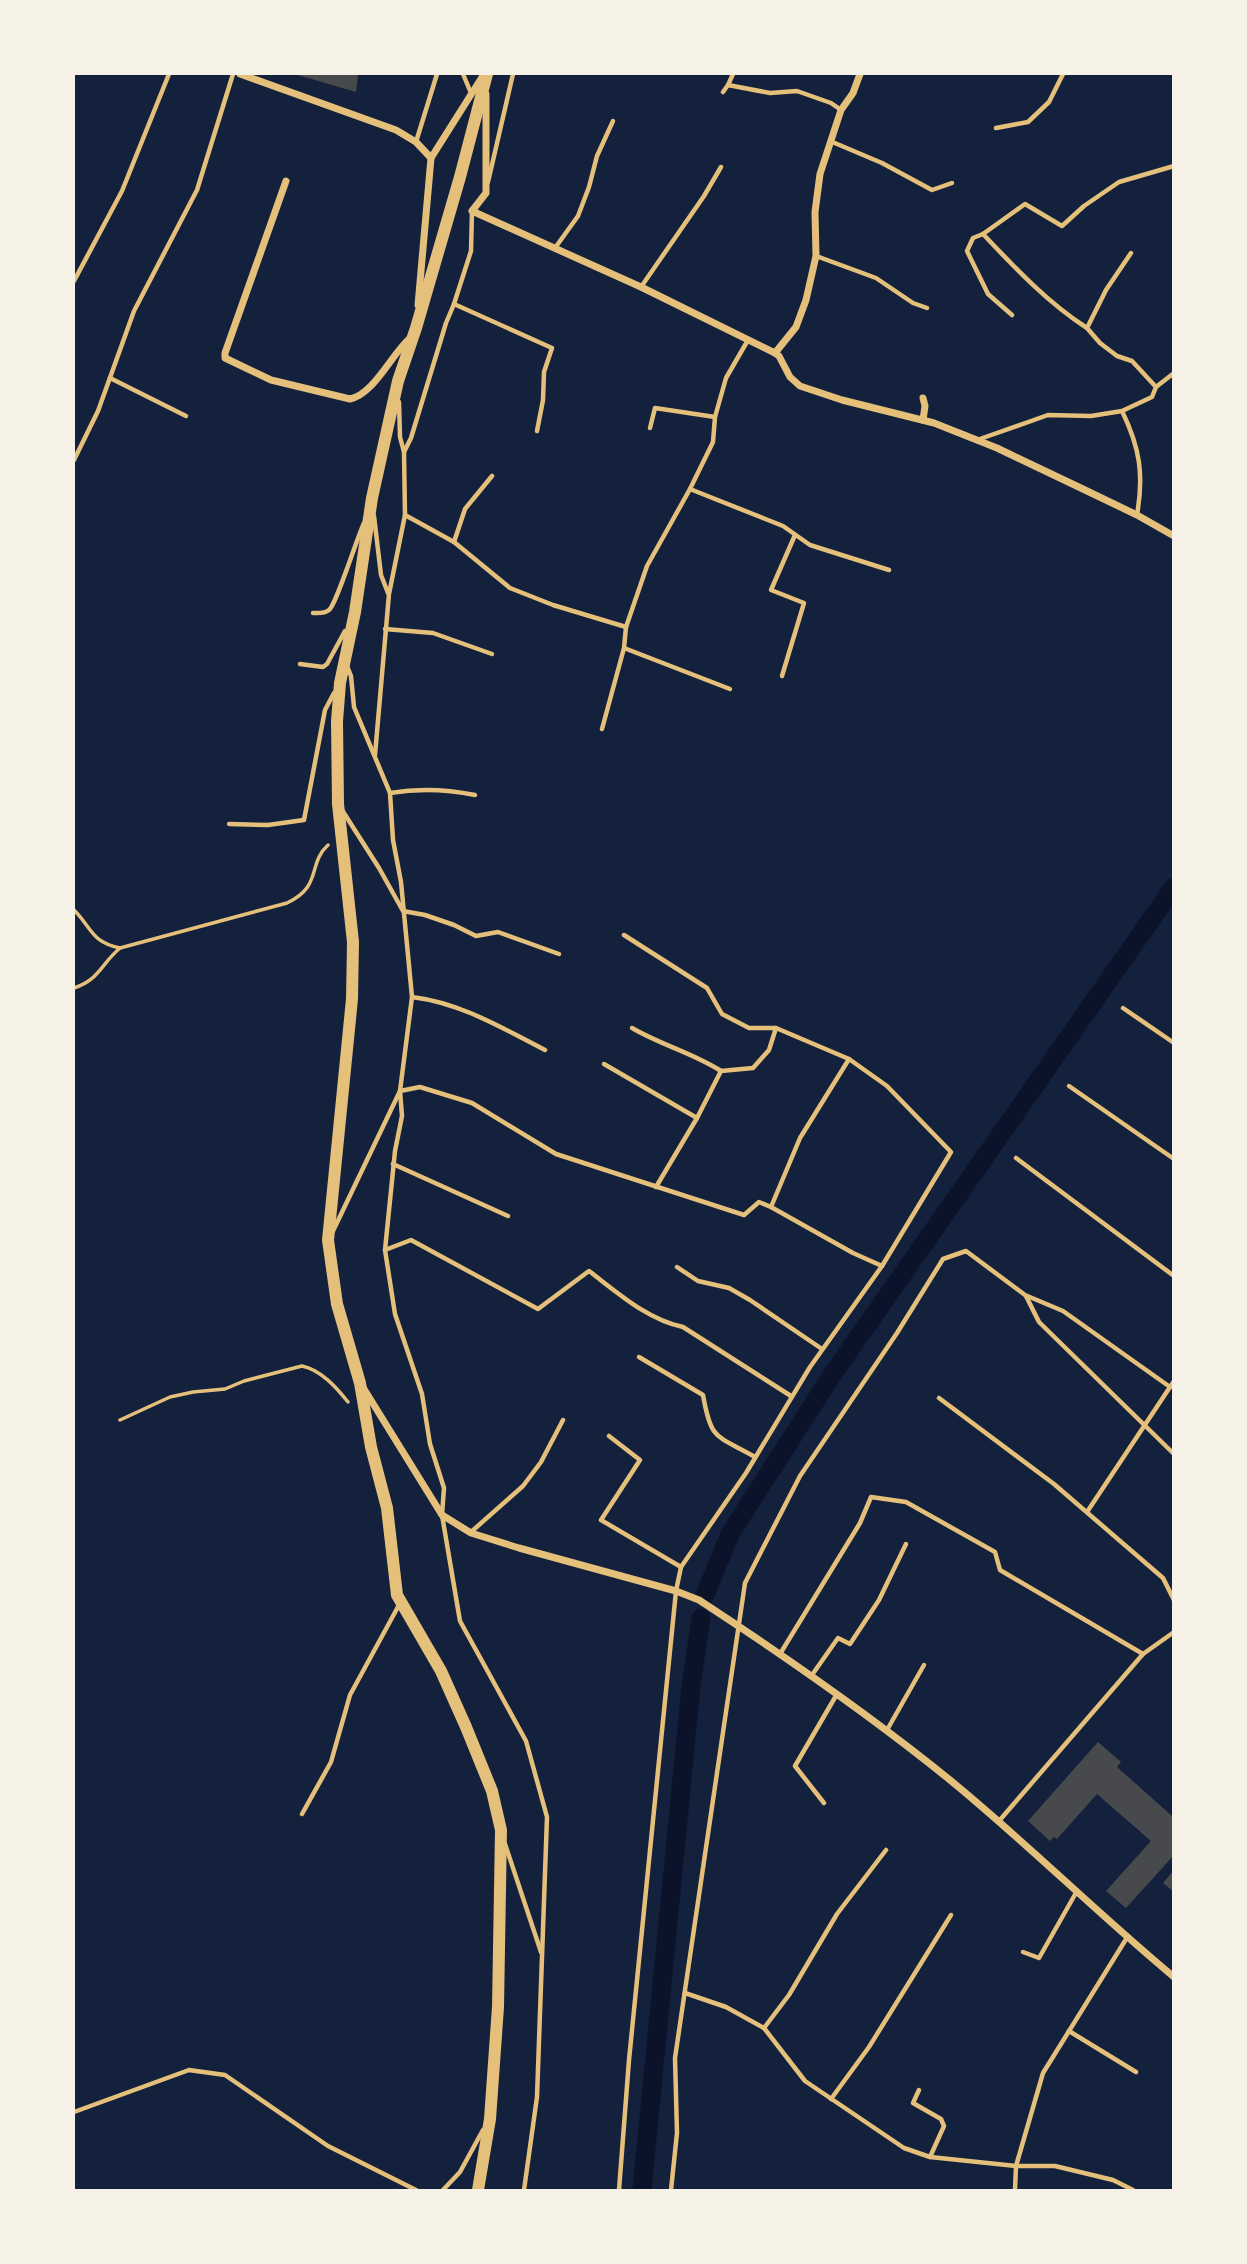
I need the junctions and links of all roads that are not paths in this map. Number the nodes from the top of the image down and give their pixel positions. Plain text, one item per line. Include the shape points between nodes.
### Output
1 (169, 74) edge
2 (233, 74) edge
3 (240, 74) edge
4 (437, 74) edge
5 (463, 74) edge
6 (486, 74) edge
7 (513, 74) edge
8 (733, 74) edge
9 (860, 74) edge
10 (1063, 74) edge
11 (728, 85) junction
12 (723, 92) dead end
13 (471, 93) junction
14 (841, 110) junction
15 (613, 121) dead end
16 (996, 128) dead end
17 (829, 141) junction
18 (416, 142) junction
19 (431, 158) junction
20 (1174, 166) edge
21 (721, 167) dead end
22 (286, 181) dead end
23 (952, 183) dead end
24 (486, 193) junction
25 (472, 211) junction
26 (983, 234) junction
27 (555, 248) junction
28 (1131, 253) dead end
29 (816, 256) junction
30 (74, 281) edge
31 (641, 287) junction
32 (454, 304) junction
33 (927, 308) dead end
34 (1012, 315) dead end
35 (1087, 328) junction
36 (415, 331) junction
37 (748, 340) junction
38 (775, 353) junction
39 (1174, 373) edge
40 (110, 378) junction
41 (398, 381) junction
42 (1156, 387) junction
43 (923, 398) dead end
44 (1122, 411) junction
45 (186, 416) dead end
46 (715, 417) junction
47 (923, 419) junction
48 (650, 428) dead end
49 (537, 431) dead end
50 (977, 440) junction
51 (404, 452) junction
52 (74, 460) edge
53 (492, 477) dead end
54 (690, 489) junction
55 (371, 504) junction
56 (405, 515) junction
57 (1137, 515) junction
58 (795, 536) junction
59 (1174, 536) edge
60 (454, 542) junction
61 (889, 570) dead end
62 (389, 594) junction
63 (355, 612) junction
64 (313, 613) dead end
65 (626, 627) junction
66 (385, 629) junction
67 (624, 648) junction
68 (492, 654) dead end
69 (345, 662) junction
70 (300, 664) dead end
71 (782, 676) dead end
72 (340, 683) junction
73 (730, 689) dead end
74 (602, 729) dead end
75 (375, 756) junction
76 (390, 793) junction
77 (475, 795) dead end
78 (338, 804) junction
79 (229, 824) dead end
80 (403, 911) junction
81 (624, 936) dead end
82 (559, 954) dead end
83 (412, 996) junction
84 (1123, 1008) dead end
85 (632, 1028) dead end
86 (776, 1028) junction
87 (1174, 1043) edge
88 (545, 1050) dead end
89 (849, 1059) junction
90 (604, 1064) dead end
91 (721, 1071) junction
92 (1069, 1086) dead end
93 (400, 1091) junction
94 (697, 1118) junction
95 (1016, 1158) dead end
96 (1174, 1159) edge
97 (393, 1164) junction
98 (656, 1187) junction
99 (771, 1207) junction
100 (508, 1216) dead end
101 (328, 1240) junction
102 (386, 1250) junction
103 (882, 1266) junction
104 (677, 1267) dead end
105 (1174, 1276) edge
106 (1025, 1295) junction
107 (822, 1349) junction
108 (639, 1357) dead end
109 (1174, 1381) edge
110 (360, 1383) junction
111 (1170, 1387) junction
112 (791, 1396) junction
113 (939, 1398) dead end
114 (563, 1420) dead end
115 (1144, 1427) junction
116 (609, 1436) dead end
117 (1174, 1454) edge
118 (755, 1457) junction
119 (1087, 1512) junction
120 (442, 1515) junction
121 (471, 1533) junction
122 (906, 1544) dead end
123 (681, 1567) junction
124 (676, 1591) junction
125 (1174, 1600) edge
126 (401, 1601) junction
127 (739, 1626) junction
128 (1174, 1632) edge
129 (780, 1654) junction
130 (1143, 1654) junction
131 (924, 1665) dead end
132 (812, 1675) junction
133 (838, 1693) junction
134 (887, 1731) junction
135 (824, 1803) dead end
136 (302, 1814) dead end
137 (999, 1822) junction
138 (501, 1830) junction
139 (886, 1850) dead end
140 (1077, 1891) junction
141 (951, 1914) dead end
142 (1128, 1936) junction
143 (1023, 1951) dead end
144 (542, 1955) junction
145 (1174, 1978) edge
146 (685, 1993) junction
147 (764, 2028) junction
148 (1069, 2031) junction
149 (1136, 2072) dead end
150 (919, 2090) dead end
151 (831, 2098) junction
152 (74, 2112) edge
153 (489, 2119) junction
154 (930, 2157) junction
155 (1016, 2166) junction
156 (416, 2190) edge
157 (443, 2190) edge
158 (478, 2190) edge
159 (524, 2190) edge
160 (619, 2190) edge
161 (671, 2190) edge
162 (1015, 2190) edge
163 (1133, 2190) edge

1 - 30 lane via 122,191
2 - 40 lane via 197,190 134,311
3 - 18 street via 396,130
4 - 18 lane
5 - 13 lane
6 - 13 street
6 - 24 street
6 - 36 street
7 - 24 lane
8 - 11 lane
9 - 14 street
10 - 16 lane via 1049,102 1028,122
11 - 12 lane
11 - 14 lane via 770,93 797,91
13 - 19 street
14 - 17 street
15 - 27 lane via 578,216
17 - 23 lane via 932,190
17 - 29 street via 815,212
18 - 19 street
19 - 36 street
20 - 26 lane via 1119,182 1062,226 1025,204
21 - 31 lane
22 - 36 street via 225,358 271,380 350,399 369,390
24 - 25 street
25 - 27 street
25 - 32 lane via 471,251
26 - 34 lane via 973,238 967,251 988,294
26 - 35 lane via 1026,278
27 - 31 street
28 - 35 lane
29 - 33 lane via 876,278
29 - 38 street via 796,327
31 - 37 street
32 - 49 lane via 552,348 544,372
32 - 51 lane
35 - 42 lane via 1117,356 1132,361
36 - 41 street
37 - 38 street
37 - 46 lane via 726,378
38 - 47 street via 800,386
39 - 42 lane
40 - 45 lane
40 - 52 lane
41 - 51 lane
41 - 55 street
42 - 44 lane via 1153,397
43 - 47 street
44 - 50 lane via 1048,415
44 - 57 lane via 1141,464
46 - 48 lane via 655,408
46 - 54 lane via 713,442
47 - 50 street
50 - 57 street
51 - 56 lane
53 - 60 lane via 465,509
54 - 58 lane via 783,526
54 - 65 lane via 647,566
55 - 62 lane via 381,575
55 - 63 street
55 - 64 lane via 334,603 330,610
56 - 60 lane
56 - 62 lane
57 - 59 street
58 - 61 lane
58 - 71 lane via 771,590 804,603
60 - 65 lane via 510,588
62 - 66 lane
63 - 69 street
63 - 70 lane via 327,664
65 - 67 lane
66 - 68 lane via 433,633
66 - 75 lane
67 - 73 lane
67 - 74 lane
69 - 72 street
69 - 75 lane via 355,707
72 - 78 street
72 - 79 lane via 326,710 304,820
75 - 76 lane
76 - 77 lane via 441,789
76 - 80 lane
78 - 80 lane
78 - 101 street via 353,942 352,999
80 - 82 lane via 476,936 498,932
80 - 83 lane
81 - 86 lane via 707,988 722,1014 749,1028
83 - 88 lane via 473,1013
83 - 93 lane
84 - 87 lane
85 - 91 lane
86 - 89 lane
86 - 91 lane via 769,1050 753,1068
89 - 99 lane via 800,1138
89 - 103 lane via 887,1086 951,1152
90 - 94 lane
91 - 94 lane
92 - 96 lane
93 - 97 lane via 402,1116
93 - 98 lane via 420,1087 472,1103 556,1154
93 - 101 lane
94 - 98 lane
95 - 105 lane
97 - 100 lane
97 - 102 lane
98 - 99 lane via 744,1215 760,1202
99 - 103 lane
101 - 110 street via 337,1304
102 - 112 lane via 411,1240 538,1309 589,1271 623,1297 666,1323 683,1327
102 - 120 lane via 395,1314 422,1394 430,1444 444,1488
103 - 107 lane
104 - 107 lane via 698,1282 740,1294
106 - 111 lane via 1063,1311
106 - 115 lane via 1039,1322
106 - 127 lane via 966,1251 943,1259 800,1476 746,1583
107 - 112 lane
108 - 118 lane via 703,1395 712,1433
109 - 111 lane
110 - 120 street
110 - 126 street
111 - 115 lane
112 - 118 lane
113 - 119 lane
114 - 121 lane via 523,1486
115 - 117 lane
115 - 119 lane
116 - 123 lane via 640,1460 601,1520
118 - 123 lane
119 - 125 lane via 1163,1578
120 - 121 street
120 - 144 lane via 460,1620 526,1741 547,1817
121 - 124 street
122 - 132 lane via 879,1600 850,1644 838,1638
123 - 124 lane
124 - 127 street
124 - 160 lane
126 - 136 lane via 350,1695 331,1762
126 - 138 street via 466,1727 492,1791
127 - 129 street
127 - 146 lane
128 - 130 lane
129 - 130 lane via 871,1497 906,1502 995,1552 1000,1570
129 - 132 street
130 - 137 lane
131 - 134 lane
132 - 133 street
133 - 134 street
133 - 135 lane via 795,1766
134 - 137 street
137 - 140 street
138 - 144 lane
138 - 153 street via 498,2007
139 - 147 lane via 837,1914
140 - 142 street
140 - 143 lane via 1039,1958
141 - 151 lane via 869,2047
142 - 145 street
142 - 148 lane
144 - 159 lane via 537,2097
146 - 147 lane via 726,2007
146 - 161 lane via 675,2058 677,2133
147 - 151 lane via 805,2081
148 - 149 lane
148 - 155 lane via 1043,2073
150 - 154 lane via 913,2104 941,2119 944,2126
151 - 154 lane via 904,2148
152 - 156 lane via 188,2070 225,2075 328,2146
153 - 157 lane via 460,2172
153 - 158 street
154 - 155 lane
155 - 162 lane
155 - 163 lane via 1055,2166 1114,2180

